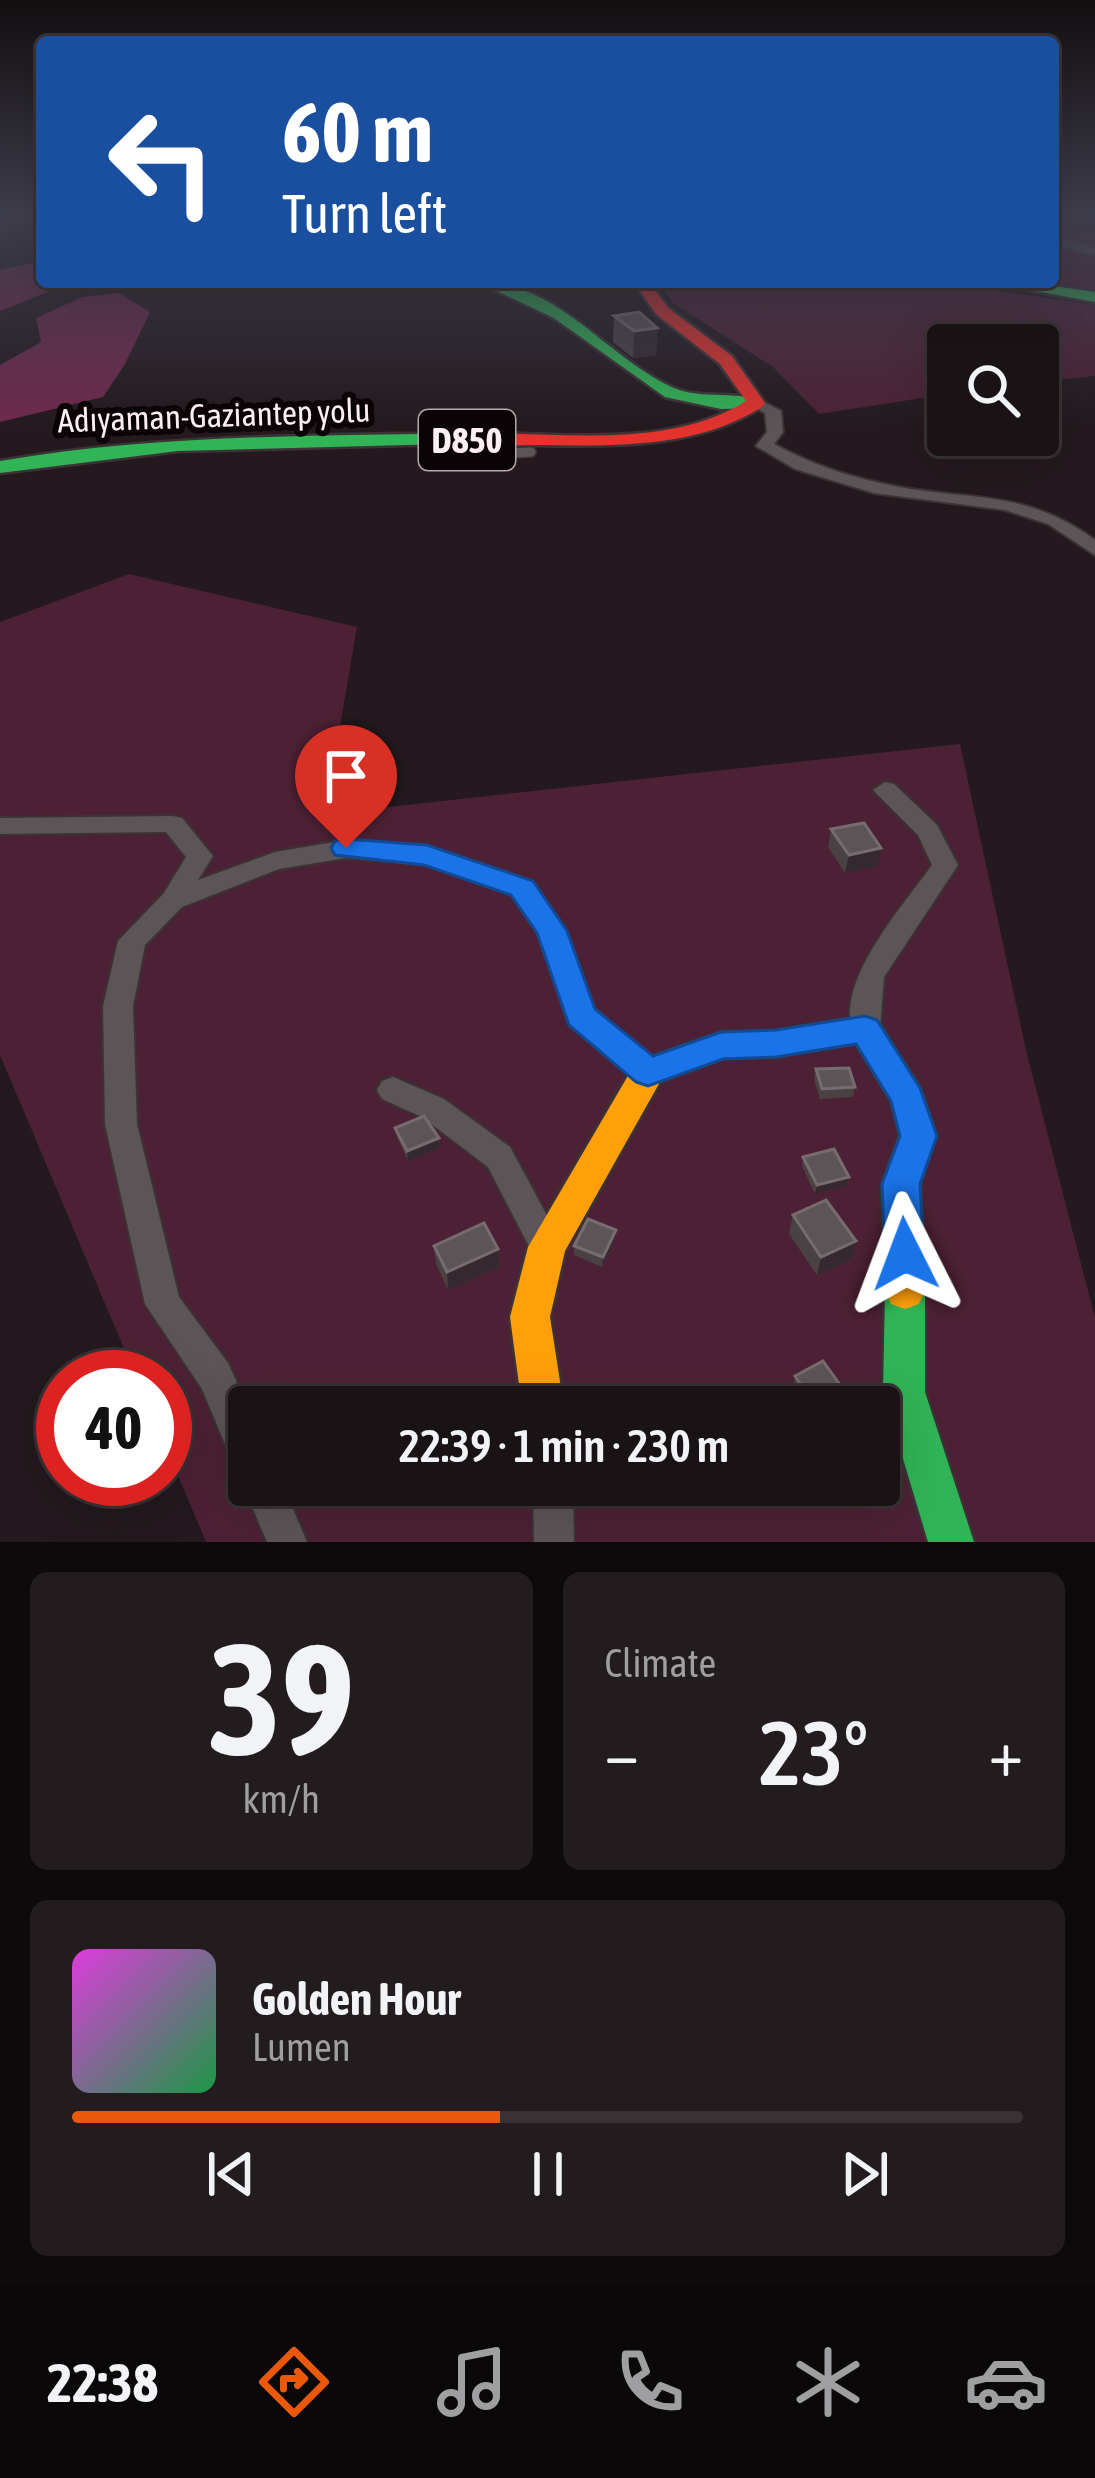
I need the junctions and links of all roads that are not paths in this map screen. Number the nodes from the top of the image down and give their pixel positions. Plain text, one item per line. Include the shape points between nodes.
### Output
1 (498, 288) edge
2 (644, 288) edge
3 (1035, 288) edge
4 (1095, 297) edge
5 (756, 403) junction
6 (392, 443) junction
7 (531, 452) dead end
8 (0, 467) edge
9 (1095, 549) edge
10 (885, 790) dead end
11 (0, 826) edge
12 (173, 900) junction
13 (865, 1029) junction
14 (648, 1072) junction
15 (393, 1090) dead end
16 (547, 1247) junction
17 (540, 1386) edge
18 (228, 1406) edge
19 (271, 1506) edge
20 (553, 1506) edge
21 (287, 1542) edge
22 (554, 1542) edge
23 (951, 1542) edge

1 - 5 main road via 568,319 671,400
2 - 5 main road via 652,304 716,350
3 - 4 main road
5 - 6 main road, Adıyaman-Gaziantep yolu / D850 via 738,422 706,432
5 - 9 street via 773,411 775,432 764,446 801,465 880,489 1007,505 1055,520
6 - 7 lane
6 - 8 main road, Adıyaman-Gaziantep yolu / D850 via 161,446
10 - 13 street via 928,831 945,865 871,976
11 - 12 street via 173,824 200,856
12 - 14 street via 275,861 346,848 427,855 522,888 551,931 581,1016
12 - 18 street via 132,941 118,1006 121,1124 163,1304
13 - 14 main road via 721,1045
13 - 23 main road via 908,1098 918,1136 901,1184 904,1392
14 - 16 main road
15 - 16 street via 500,1157
16 - 17 main road via 530,1317
19 - 21 street
20 - 22 street

